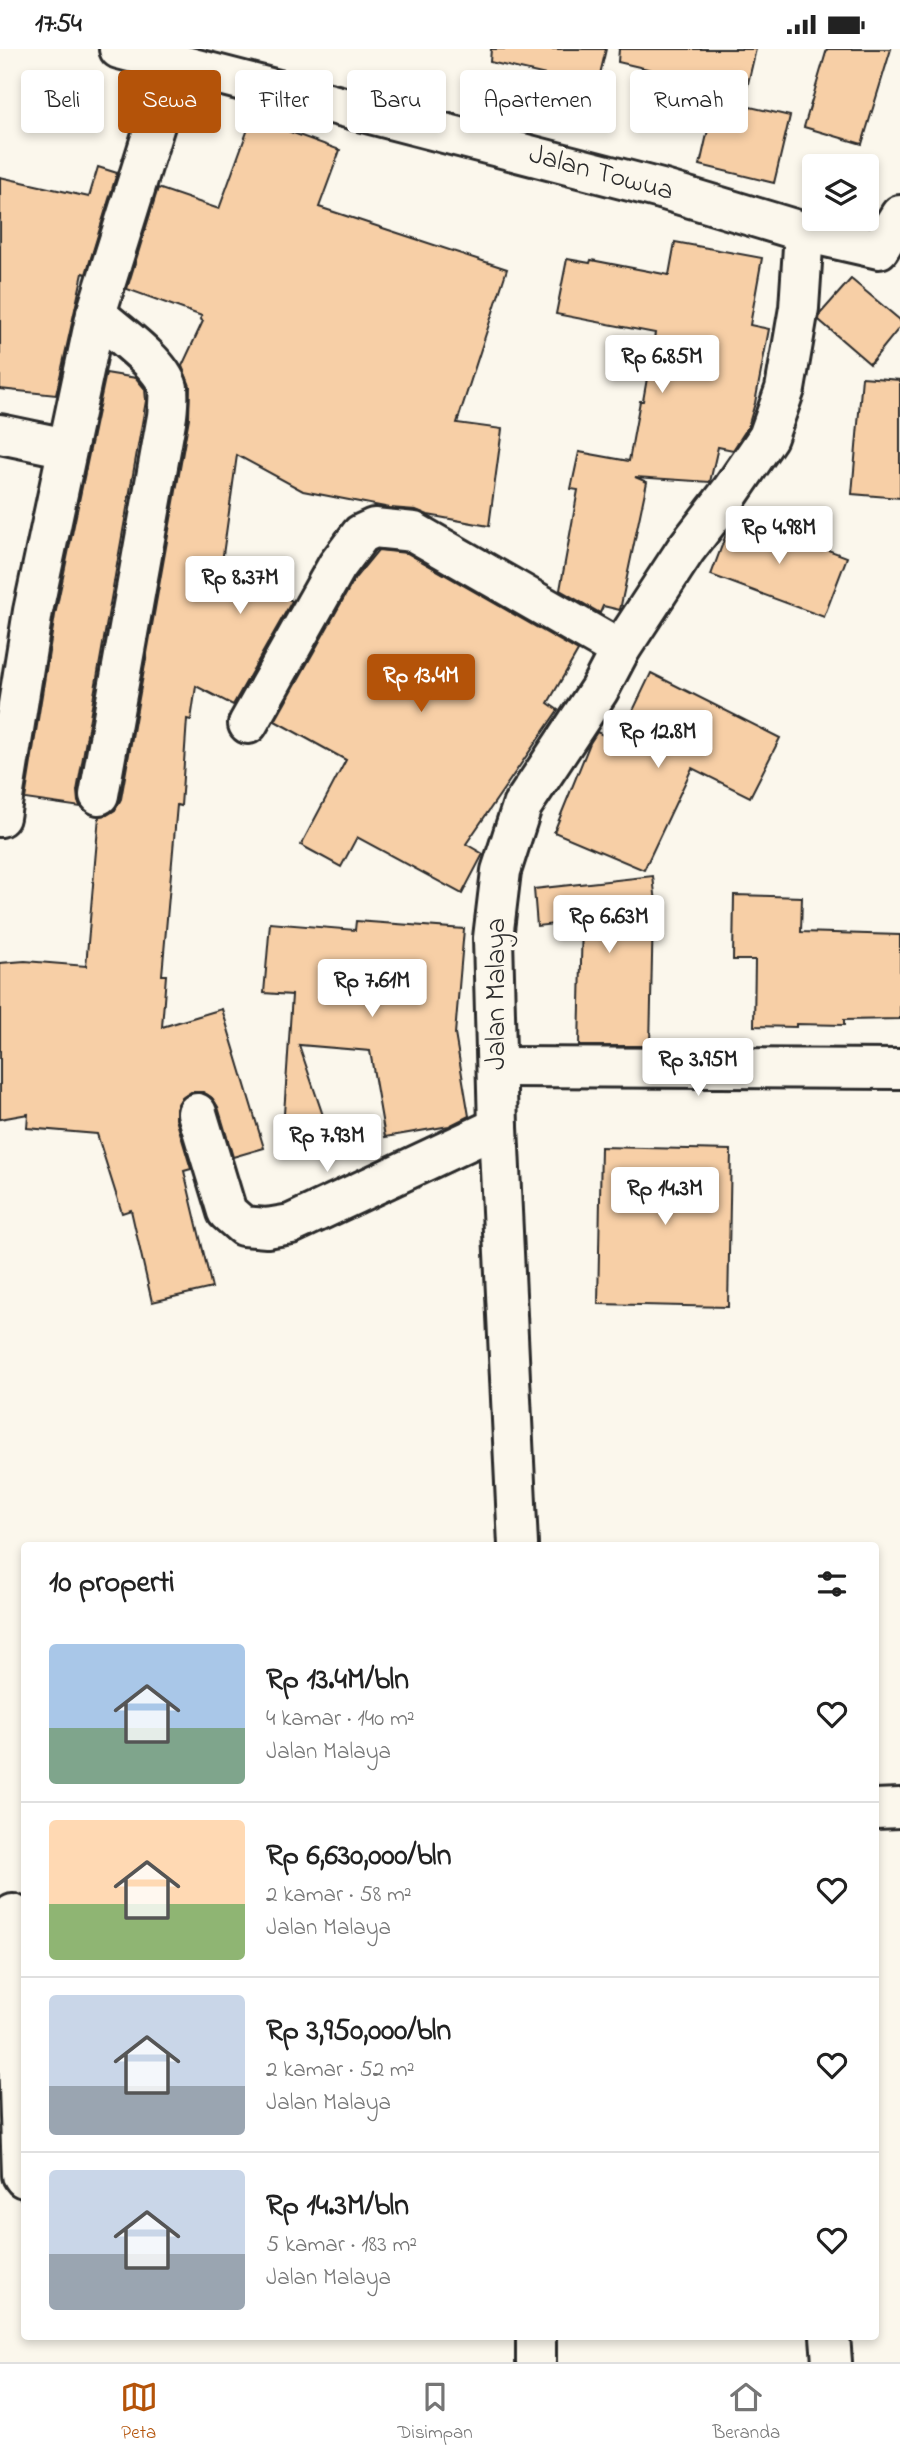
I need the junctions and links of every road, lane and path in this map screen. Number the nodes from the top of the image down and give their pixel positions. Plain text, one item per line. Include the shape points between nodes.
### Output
1 (119, 49) edge
2 (174, 64) junction
3 (900, 215) edge
4 (804, 232) junction
5 (96, 314) junction
6 (0, 434) edge
7 (67, 448) junction
8 (620, 650) junction
9 (248, 724) dead end
10 (99, 795) dead end
11 (0, 817) edge
12 (497, 1067) junction
13 (900, 1069) edge
14 (197, 1113) dead end
15 (498, 1127) junction
16 (518, 1542) edge
17 (900, 1808) edge
18 (879, 1809) edge
19 (13, 1914) dead end
20 (21, 2146) edge
21 (536, 2340) edge
22 (830, 2340) edge
23 (536, 2362) edge
24 (832, 2362) edge

1 - 2 street, Jalan Towua
2 - 4 street, Jalan Towua via 661,189
2 - 5 street
3 - 4 street, Jalan Towua via 879,249
4 - 8 street, Jalan Malaya via 799,307 785,389 768,437
5 - 7 street
5 - 10 street via 153,365 168,395
6 - 7 street
7 - 11 street via 33,611
8 - 9 street via 414,533 374,528 361,534 337,566
8 - 12 street, Jalan Malaya via 522,806 501,871 493,938
12 - 13 street
12 - 15 street, Jalan Malaya
14 - 15 street via 227,1212 243,1226 267,1228 291,1224
15 - 16 street, Jalan Malaya
17 - 18 street
19 - 20 street
21 - 23 street
22 - 24 street

